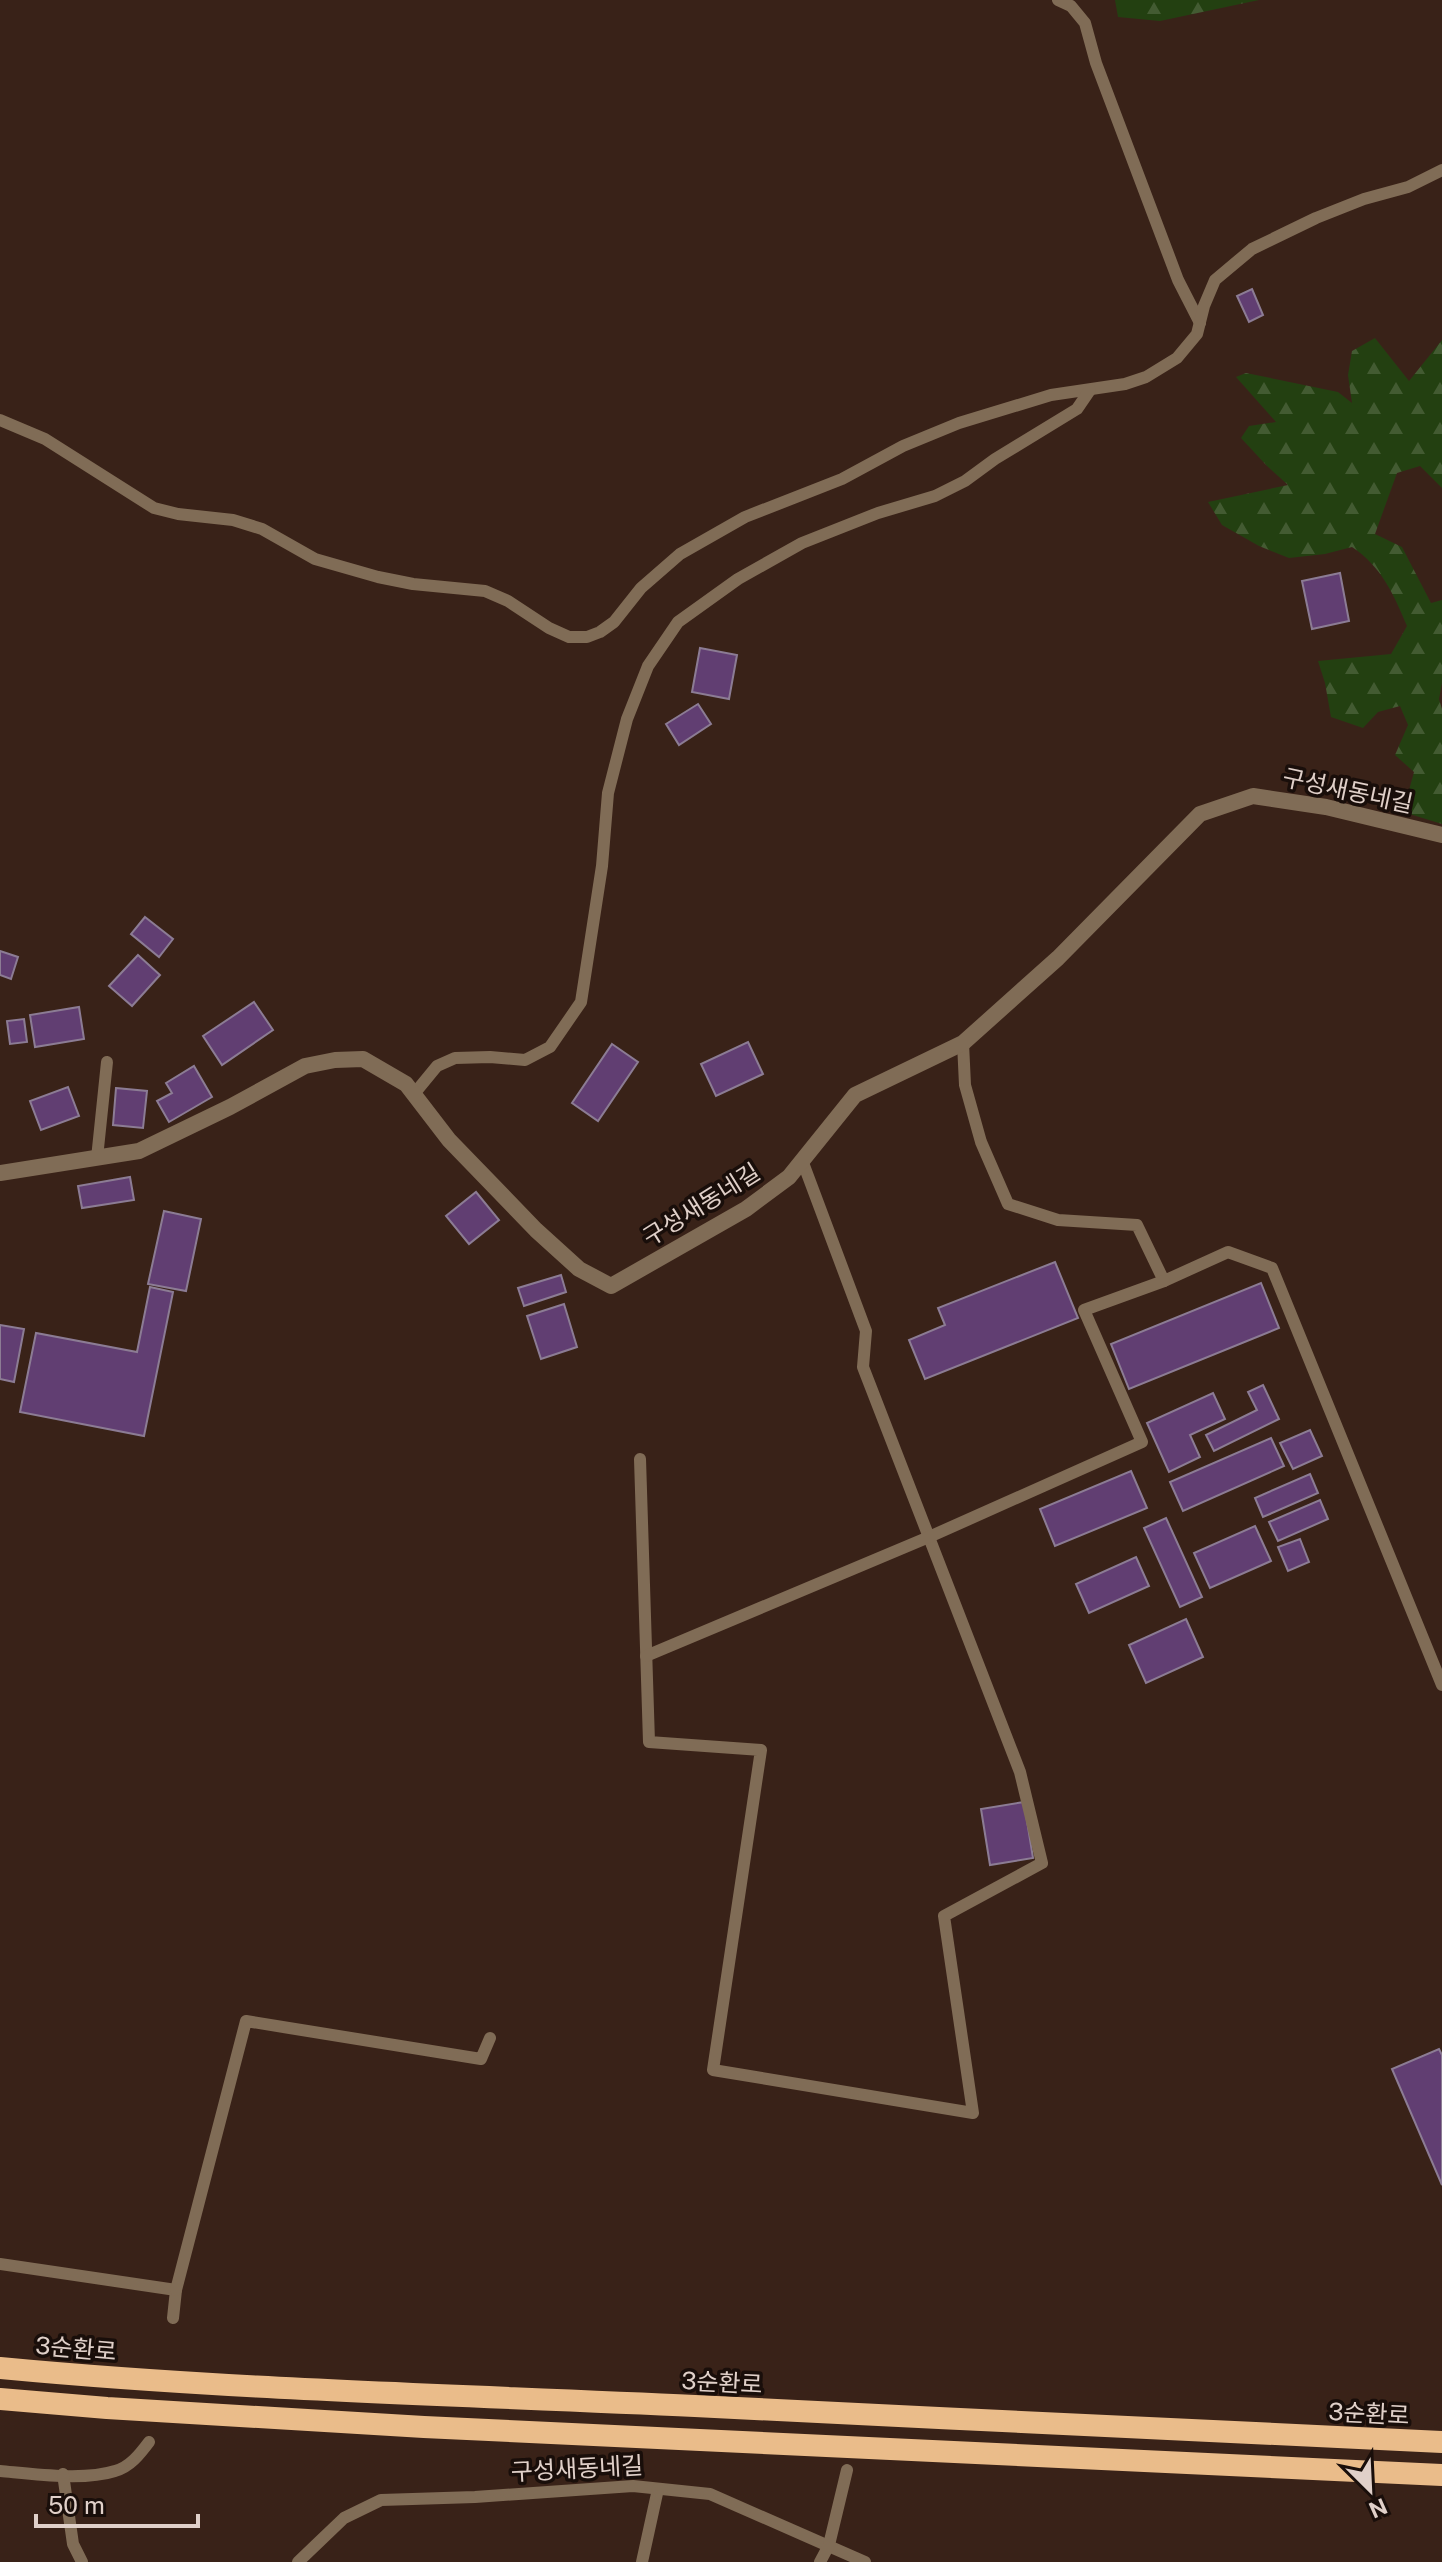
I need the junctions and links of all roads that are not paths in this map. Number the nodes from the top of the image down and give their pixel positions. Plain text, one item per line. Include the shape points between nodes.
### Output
1 (1058, 0) edge
2 (1442, 170) edge
3 (1200, 323) junction
4 (1090, 390) junction
5 (0, 420) edge
6 (1442, 835) edge
7 (963, 1043) junction
8 (107, 1062) dead end
9 (414, 1094) junction
10 (97, 1158) junction
11 (802, 1160) junction
12 (0, 1173) edge
13 (1164, 1281) junction
14 (640, 1459) dead end
15 (929, 1537) junction
16 (646, 1656) junction
17 (1442, 1685) edge
18 (490, 2038) dead end
19 (0, 2264) edge
20 (176, 2290) junction
21 (173, 2318) dead end
22 (0, 2368) edge
23 (0, 2399) edge
24 (149, 2442) dead end
25 (1442, 2442) edge
26 (847, 2470) dead end
27 (0, 2471) edge
28 (63, 2474) junction
29 (1442, 2475) edge
30 (658, 2489) junction
31 (829, 2545) junction
32 (82, 2562) edge
33 (298, 2562) edge
34 (642, 2562) edge
35 (820, 2562) edge
36 (865, 2562) edge

1 - 3 lane via 1085,23 1178,280
2 - 3 lane via 1316,218 1252,249 1215,280
3 - 4 lane via 1177,358 1146,377
4 - 5 lane via 1051,395 959,423 842,479 745,517 680,554 641,588 614,622 587,637 569,637 549,628 485,591 367,575 315,559 262,529 154,508 45,439
4 - 9 lane via 1077,409 965,481 802,543 738,579 678,622 648,666 623,734 608,793 581,1002 550,1047 525,1060 455,1058 437,1066
6 - 7 street, 구성새동네길 via 1253,796 1200,814 1058,958
7 - 11 street, 구성새동네길 via 855,1095
7 - 13 lane via 973,1114 1008,1204 1058,1220 1137,1225
8 - 10 lane
9 - 10 street, 구성새동네길 via 363,1059 305,1066 139,1151
9 - 11 street, 구성새동네길 via 449,1140 536,1230 579,1269 611,1286 746,1209 789,1177
10 - 12 street, 구성새동네길
11 - 15 lane via 866,1331 863,1367
13 - 15 lane via 1084,1310 1142,1442
13 - 17 lane via 1228,1252 1272,1268
14 - 16 lane
15 - 16 lane
15 - 16 lane via 1020,1772 1042,1863 944,1916 973,2113 713,2070 761,1750 649,1742
18 - 20 lane via 481,2059 246,2021
19 - 20 lane
20 - 21 lane
22 - 25 highway, 3순환로 via 342,2393
23 - 29 highway via 424,2427
24 - 28 lane via 117,2471
26 - 31 lane
27 - 28 lane
28 - 32 lane via 73,2544
30 - 31 lane, 구성새동네길 via 710,2494
30 - 33 lane, 구성새동네길 via 381,2500 344,2518
30 - 34 lane
31 - 35 lane
31 - 36 lane, 구성새동네길

